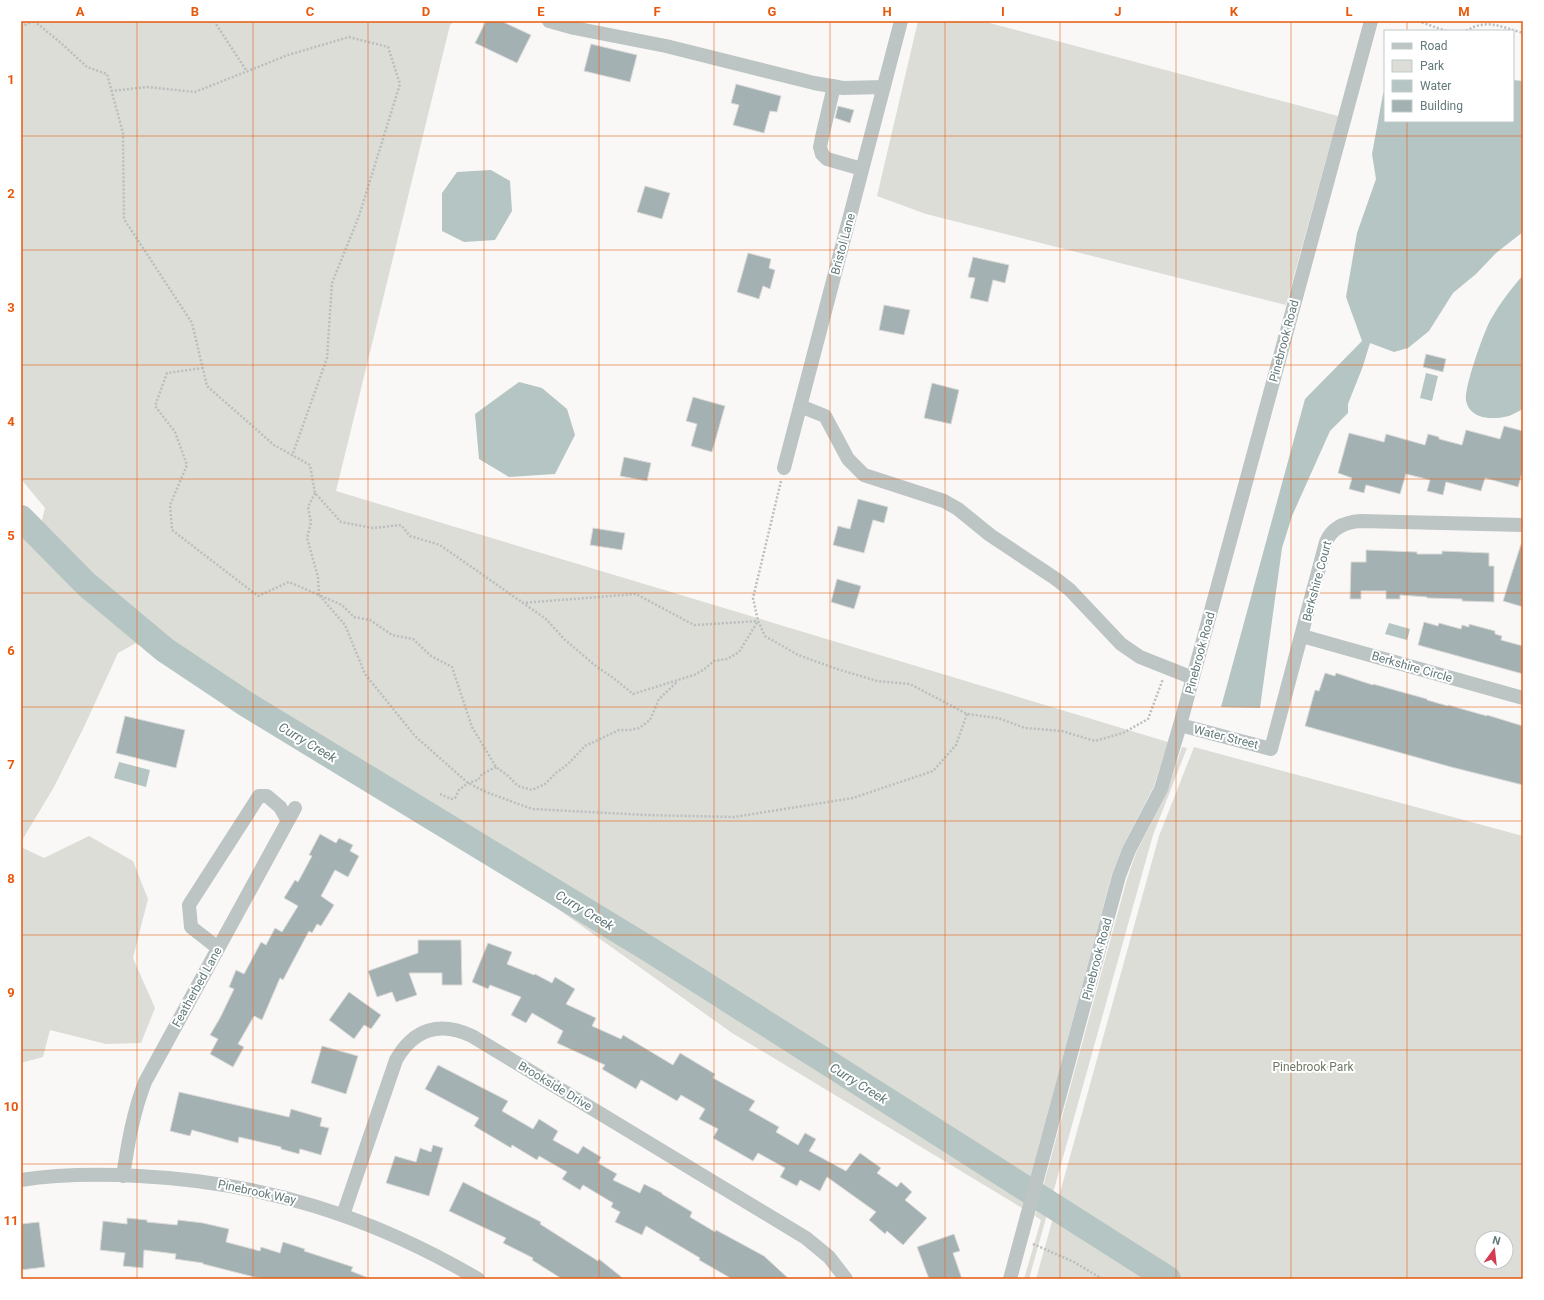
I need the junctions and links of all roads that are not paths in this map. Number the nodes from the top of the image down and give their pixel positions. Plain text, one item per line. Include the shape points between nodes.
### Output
1 (549, 21) edge
2 (901, 21) edge
3 (1371, 21) edge
4 (834, 86) junction
5 (884, 87) junction
6 (862, 169) junction
7 (800, 406) junction
8 (784, 468) road end
9 (1523, 525) edge
10 (1302, 636) junction
11 (1193, 678) junction
12 (1523, 698) edge
13 (1180, 725) junction
14 (1271, 749) joint
15 (296, 808) dead end
16 (288, 821) junction
17 (218, 948) junction
18 (123, 1176) junction
19 (21, 1180) edge
20 (343, 1215) junction
21 (478, 1279) edge
22 (846, 1279) edge
23 (1010, 1279) edge

1 - 4 street
2 - 5 street, Bristol Lane
3 - 11 street, Pinebrook Road
4 - 5 street
4 - 6 street via 820,147 822,154 827,159
5 - 6 street, Bristol Lane
6 - 7 street, Bristol Lane
7 - 8 street, Bristol Lane
7 - 11 street via 825,416 848,459 864,475 944,501 958,509 990,535 1061,583 1121,644 1140,657
9 - 10 street, Berkshire Court via 1361,521 1340,526 1331,533 1326,542
10 - 12 street, Berkshire Circle
10 - 14 street, Berkshire Court
11 - 13 street, Pinebrook Road
13 - 14 street, Water Street
13 - 23 street, Pinebrook Road via 1161,789 1129,850 1120,876
15 - 16 street, Featherbed Lane
16 - 17 street, Featherbed Lane
16 - 17 street via 280,807 267,796 259,796 189,905 191,927
17 - 18 street, Featherbed Lane via 145,1082 130,1133
18 - 19 street, Pinebrook Way via 62,1176
18 - 20 street, Pinebrook Way via 168,1178 243,1188
20 - 21 street, Pinebrook Way via 386,1231
20 - 22 street, Brookside Drive via 396,1060 411,1039 436,1029 449,1028 472,1036 806,1238 829,1257

